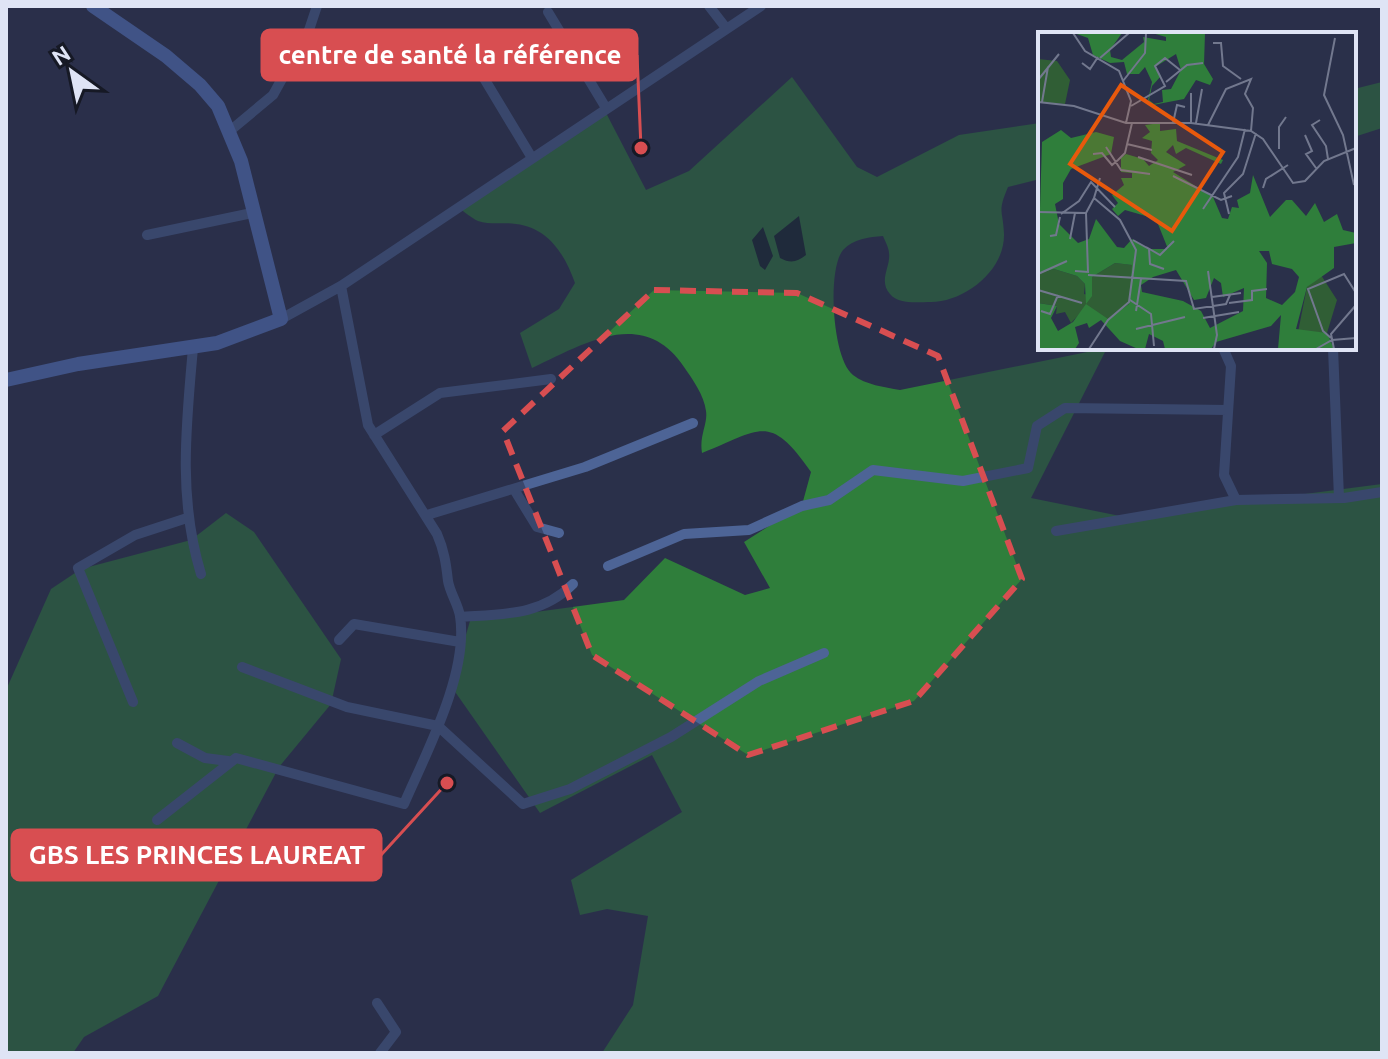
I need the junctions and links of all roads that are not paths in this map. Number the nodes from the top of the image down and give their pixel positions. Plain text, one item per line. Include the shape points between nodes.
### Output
1 (317, 6) edge
2 (709, 6) edge
3 (761, 6) edge
4 (101, 8) edge
5 (548, 12) dead end
6 (726, 28) junction
7 (482, 75) dead end
8 (606, 108) junction
9 (231, 130) junction
10 (532, 158) junction
11 (252, 213) junction
12 (147, 235) dead end
13 (341, 286) junction
14 (281, 319) junction
15 (193, 348) junction
16 (1224, 350) edge
17 (1333, 350) edge
18 (551, 379) dead end
19 (6, 380) edge
20 (1228, 410) junction
21 (693, 423) dead end
22 (374, 435) junction
23 (515, 491) junction
24 (1382, 492) edge
25 (1339, 498) junction
26 (1236, 500) junction
27 (427, 515) junction
28 (187, 518) junction
29 (1056, 531) dead end
30 (559, 533) dead end
31 (608, 566) dead end
32 (201, 574) dead end
33 (573, 584) dead end
34 (460, 617) junction
35 (339, 640) dead end
36 (460, 642) junction
37 (824, 653) dead end
38 (242, 667) dead end
39 (133, 702) dead end
40 (438, 726) junction
41 (177, 743) dead end
42 (228, 761) junction
43 (157, 820) dead end
44 (377, 1003) dead end
45 (380, 1053) edge

1 - 9 street via 273,95
2 - 6 street
3 - 6 street
4 - 9 street via 200,85
5 - 8 street
6 - 8 street
7 - 10 street
8 - 10 street
9 - 11 street
10 - 13 street
11 - 12 street
11 - 14 street
13 - 14 street
13 - 22 street via 363,407
14 - 15 street via 252,333
15 - 19 street
15 - 28 street via 186,423
16 - 20 street via 1231,366
17 - 25 street
18 - 22 street via 440,393
20 - 26 street via 1224,475
20 - 31 street via 1065,408 1037,426 1028,468 963,481 873,470 829,500 749,530 684,534
21 - 23 street
22 - 27 street
23 - 27 street
23 - 30 street via 537,527
24 - 25 street
25 - 26 street
26 - 29 street
27 - 34 street via 445,551
28 - 32 street
28 - 39 street via 135,535 78,568
33 - 34 street via 542,607
34 - 36 street
35 - 36 street via 354,624
36 - 40 street
37 - 40 street via 759,681 671,737 570,789 523,804
38 - 40 street via 347,707
40 - 42 street via 404,804 245,759
41 - 42 street via 205,758
42 - 43 street
44 - 45 street via 396,1032

